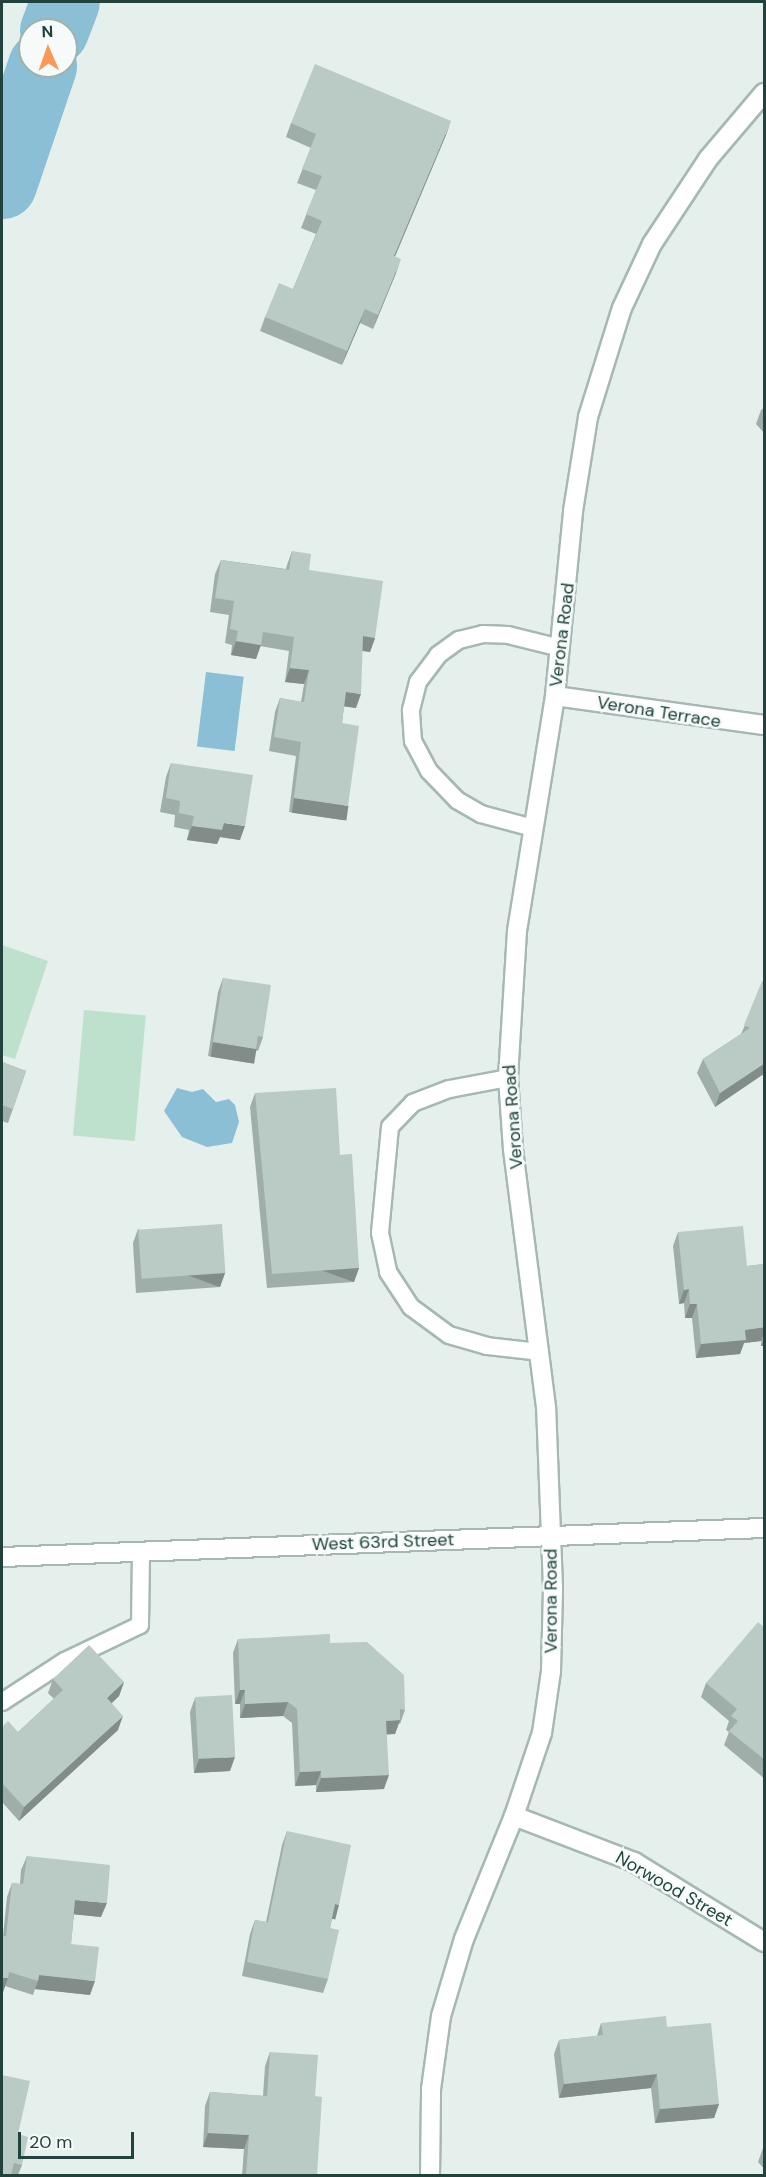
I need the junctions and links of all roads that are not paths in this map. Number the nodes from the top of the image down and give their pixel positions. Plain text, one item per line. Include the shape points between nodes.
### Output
1 (765, 93) edge
2 (560, 648) junction
3 (555, 696) junction
4 (765, 726) edge
5 (533, 828) junction
6 (508, 1078) junction
7 (540, 1352) junction
8 (765, 1528) edge
9 (551, 1535) junction
10 (141, 1551) junction
11 (2, 1557) edge
12 (2, 1702) edge
13 (514, 1816) junction
14 (765, 1942) edge
15 (430, 2175) edge

1 - 2 street, Verona Road via 708,159 652,244 622,309 588,417
2 - 3 street, Verona Road
2 - 5 lane via 508,635 483,634 459,640 438,655 418,682 411,710 413,741 429,771 457,800 481,814
3 - 4 street, Verona Terrace
3 - 5 street, Verona Road
5 - 6 street, Verona Road via 516,931
6 - 7 street, Verona Road via 513,1149
6 - 7 lane via 449,1089 413,1103 390,1127 380,1233 388,1272 411,1307 449,1335 487,1346
7 - 9 street, Verona Road
8 - 9 street, West 63rd Street
9 - 10 street, West 63rd Street
9 - 13 street, Verona Road via 551,1671 542,1733
10 - 11 street, West 63rd Street
10 - 12 lane via 140,1625 65,1661
13 - 14 street, Norwood Street via 634,1862
13 - 15 street, Verona Road via 464,1939 441,2016 431,2089

